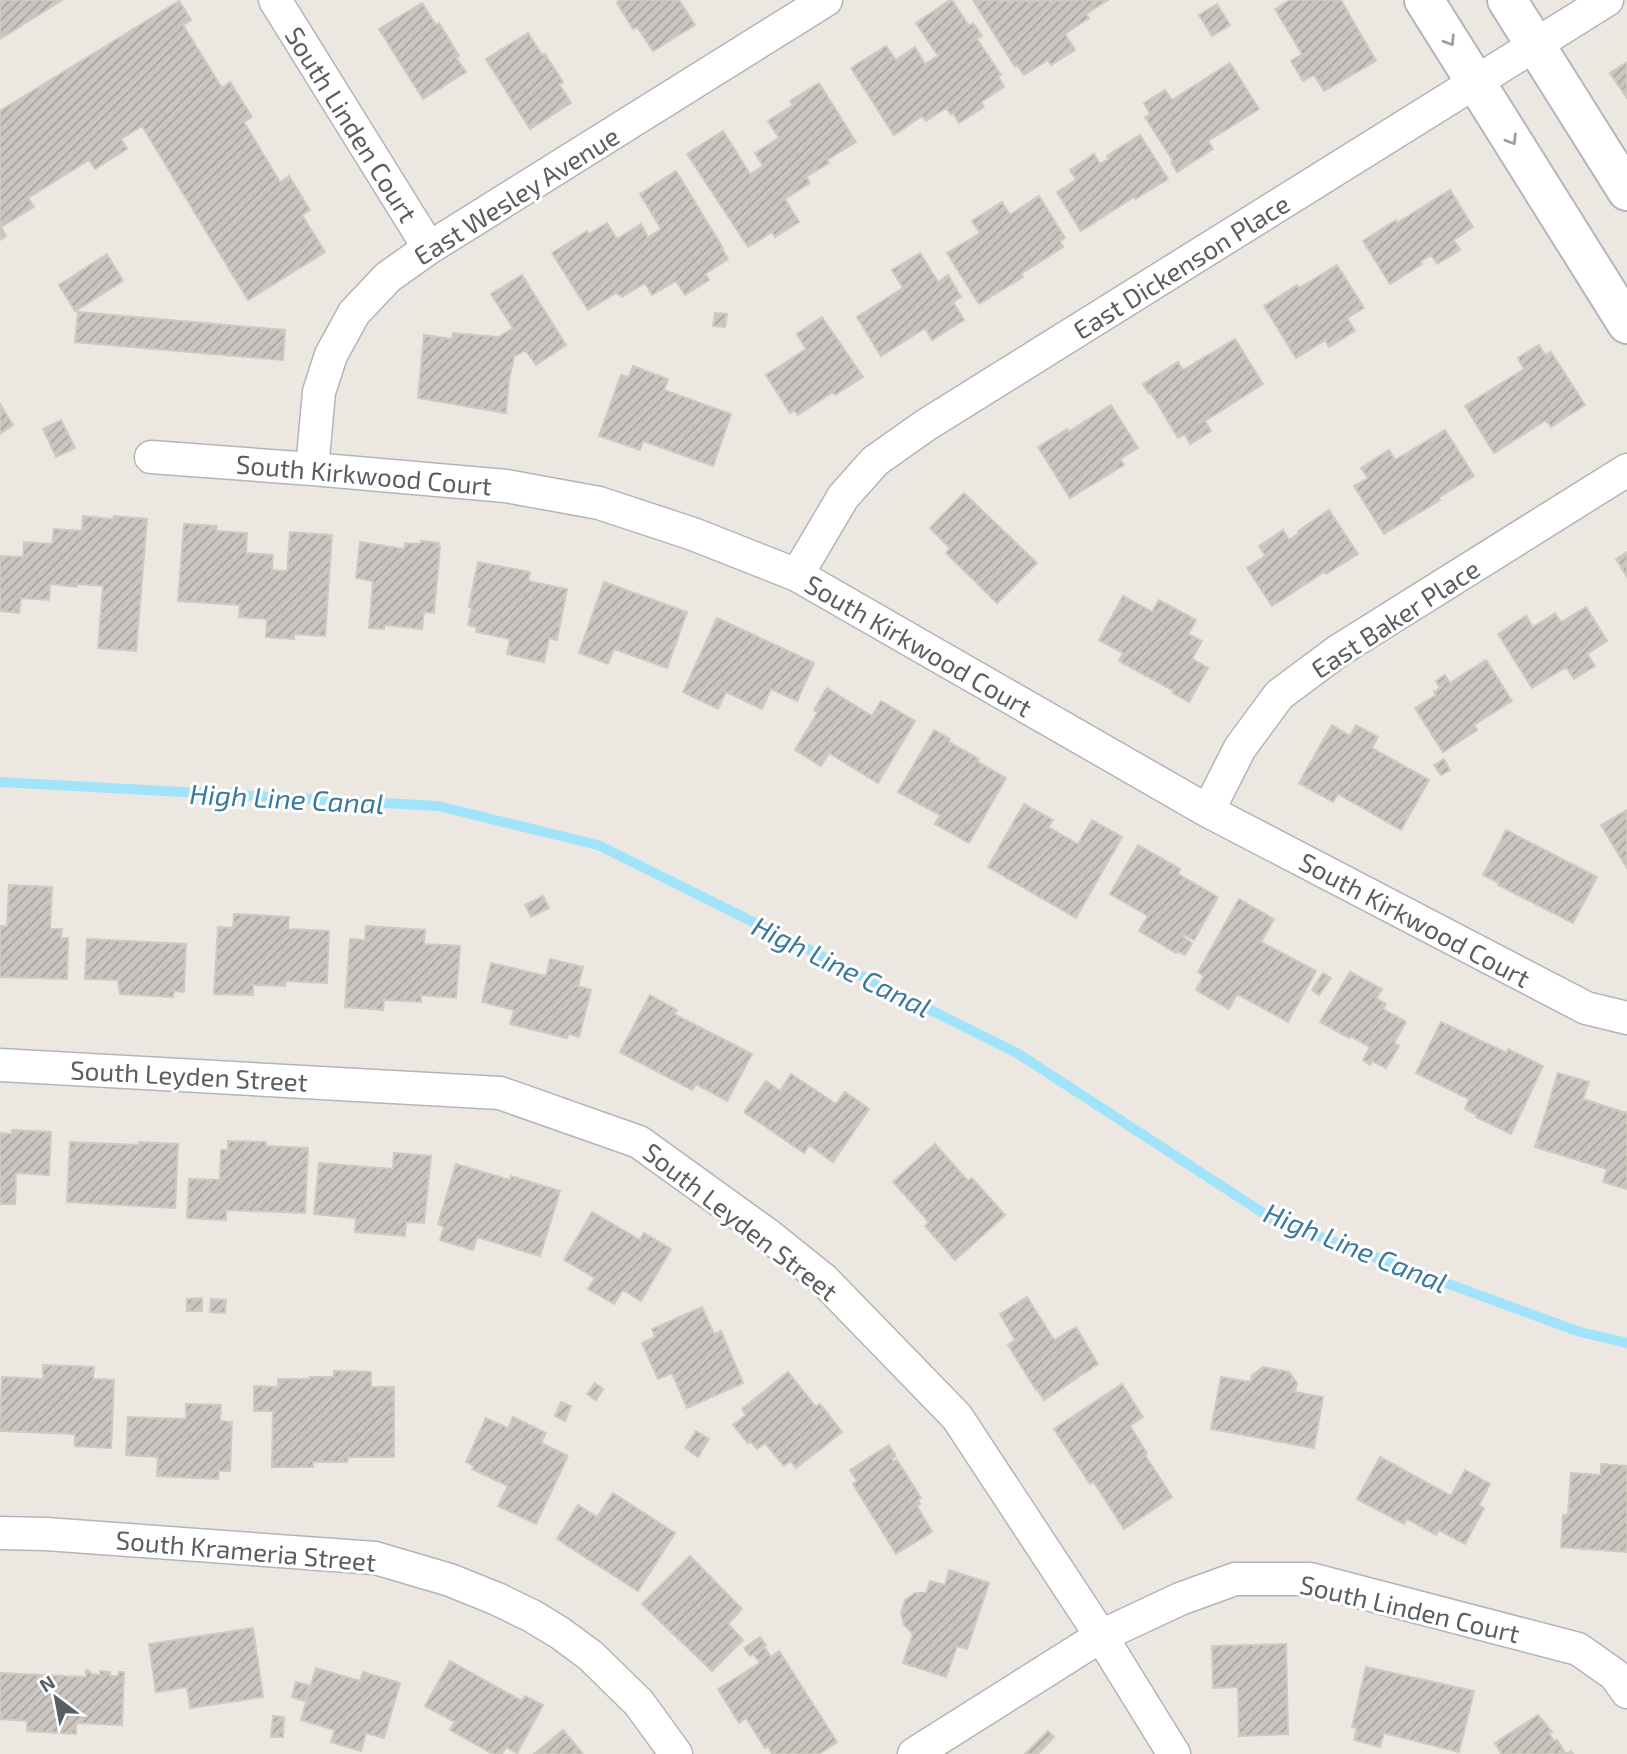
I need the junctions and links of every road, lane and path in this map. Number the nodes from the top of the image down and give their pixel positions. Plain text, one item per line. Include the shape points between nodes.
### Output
1 (275, 0) edge
2 (826, 0) edge
3 (1424, 0) edge
4 (1507, 0) edge
5 (1607, 0) edge
6 (1535, 46) junction
7 (1476, 83) junction
8 (1627, 191) edge
9 (429, 248) junction
10 (1627, 324) edge
11 (151, 457) dead end
12 (312, 469) junction
13 (1627, 471) edge
14 (796, 575) junction
15 (1208, 811) junction
16 (1627, 1018) edge
17 (0, 1065) edge
18 (0, 1533) edge
19 (1101, 1636) junction
20 (1627, 1692) edge
21 (676, 1754) edge
22 (914, 1754) edge
23 (1174, 1754) edge

1 - 9 street, South Linden Court
2 - 9 street, East Wesley Avenue
3 -> 7 main road
4 - 6 main road
5 - 6 street, East Dickenson Place
6 - 7 street, East Dickenson Place
6 - 8 main road
7 -> 10 main road
7 - 14 street, East Dickenson Place via 875,461 844,497
9 - 12 street, East Wesley Avenue via 388,277 354,313 342,334 319,392
11 - 12 street, South Kirkwood Court
12 - 14 street, South Kirkwood Court via 506,486 599,503
13 - 15 street, East Baker Place via 1338,651 1279,695 1240,748
14 - 15 street, South Kirkwood Court
15 - 16 street, South Kirkwood Court via 1586,1008
17 - 19 street, South Leyden Street via 500,1093 639,1142 824,1280 957,1416
18 - 21 street, South Krameria Street via 375,1558 450,1580 532,1616 591,1656 639,1703
19 - 20 street, South Linden Court via 1235,1579 1310,1580 1578,1649 1615,1675
19 - 22 street, South Linden Court
19 - 23 street, South Leyden Street

